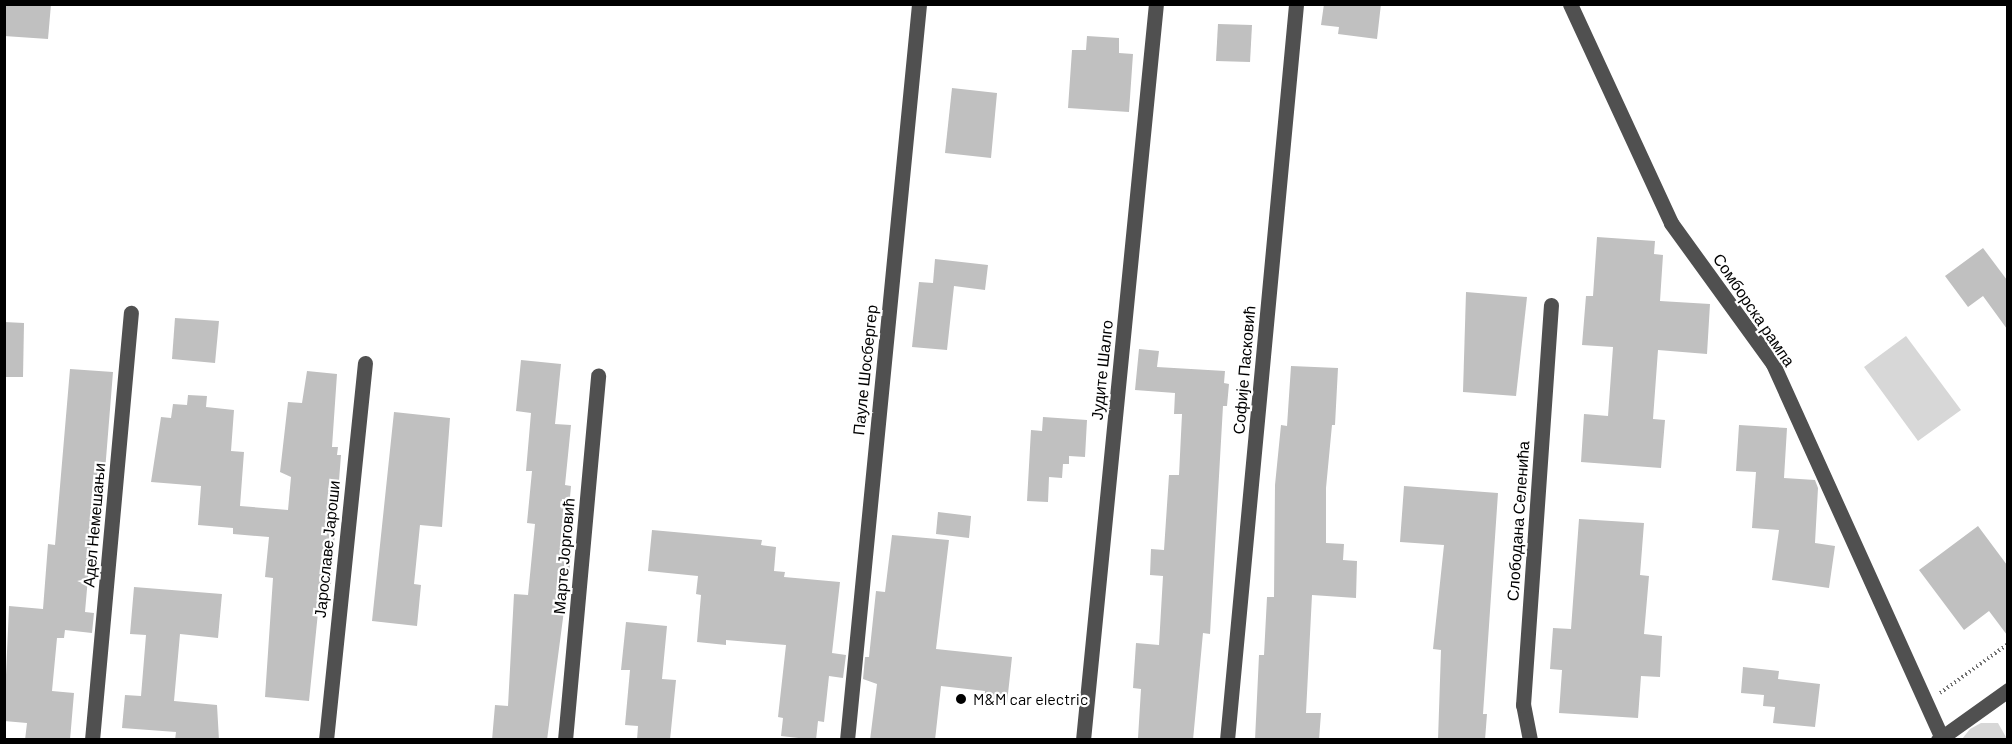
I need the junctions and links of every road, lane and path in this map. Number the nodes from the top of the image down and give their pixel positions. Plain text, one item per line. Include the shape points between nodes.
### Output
1 (919, 4) edge
2 (1156, 4) edge
3 (1296, 4) edge
4 (1570, 4) edge
5 (1551, 305) dead end
6 (131, 313) dead end
7 (365, 363) dead end
8 (598, 375) dead end
9 (2007, 644) edge
10 (2005, 698) edge
11 (1928, 703) junction
12 (1941, 739) edge
13 (92, 740) edge
14 (326, 740) edge
15 (565, 740) edge
16 (847, 740) edge
17 (1083, 740) edge
18 (1227, 740) edge
19 (1530, 740) edge

1 - 16 street, Пауле Шосбергер
2 - 17 street, Јудите Шалго
3 - 18 street, Софије Пасковић
4 - 11 street, Сомборска рампа via 1671,223 1773,363
5 - 19 street, Слободана Селенића via 1522,705
6 - 13 street, Адел Немешањи
7 - 14 street, Јарославе Јароши
8 - 15 street, Марте Јорговић
9 - 11 path
10 - 12 street
11 - 12 street, Сомборска рампа

